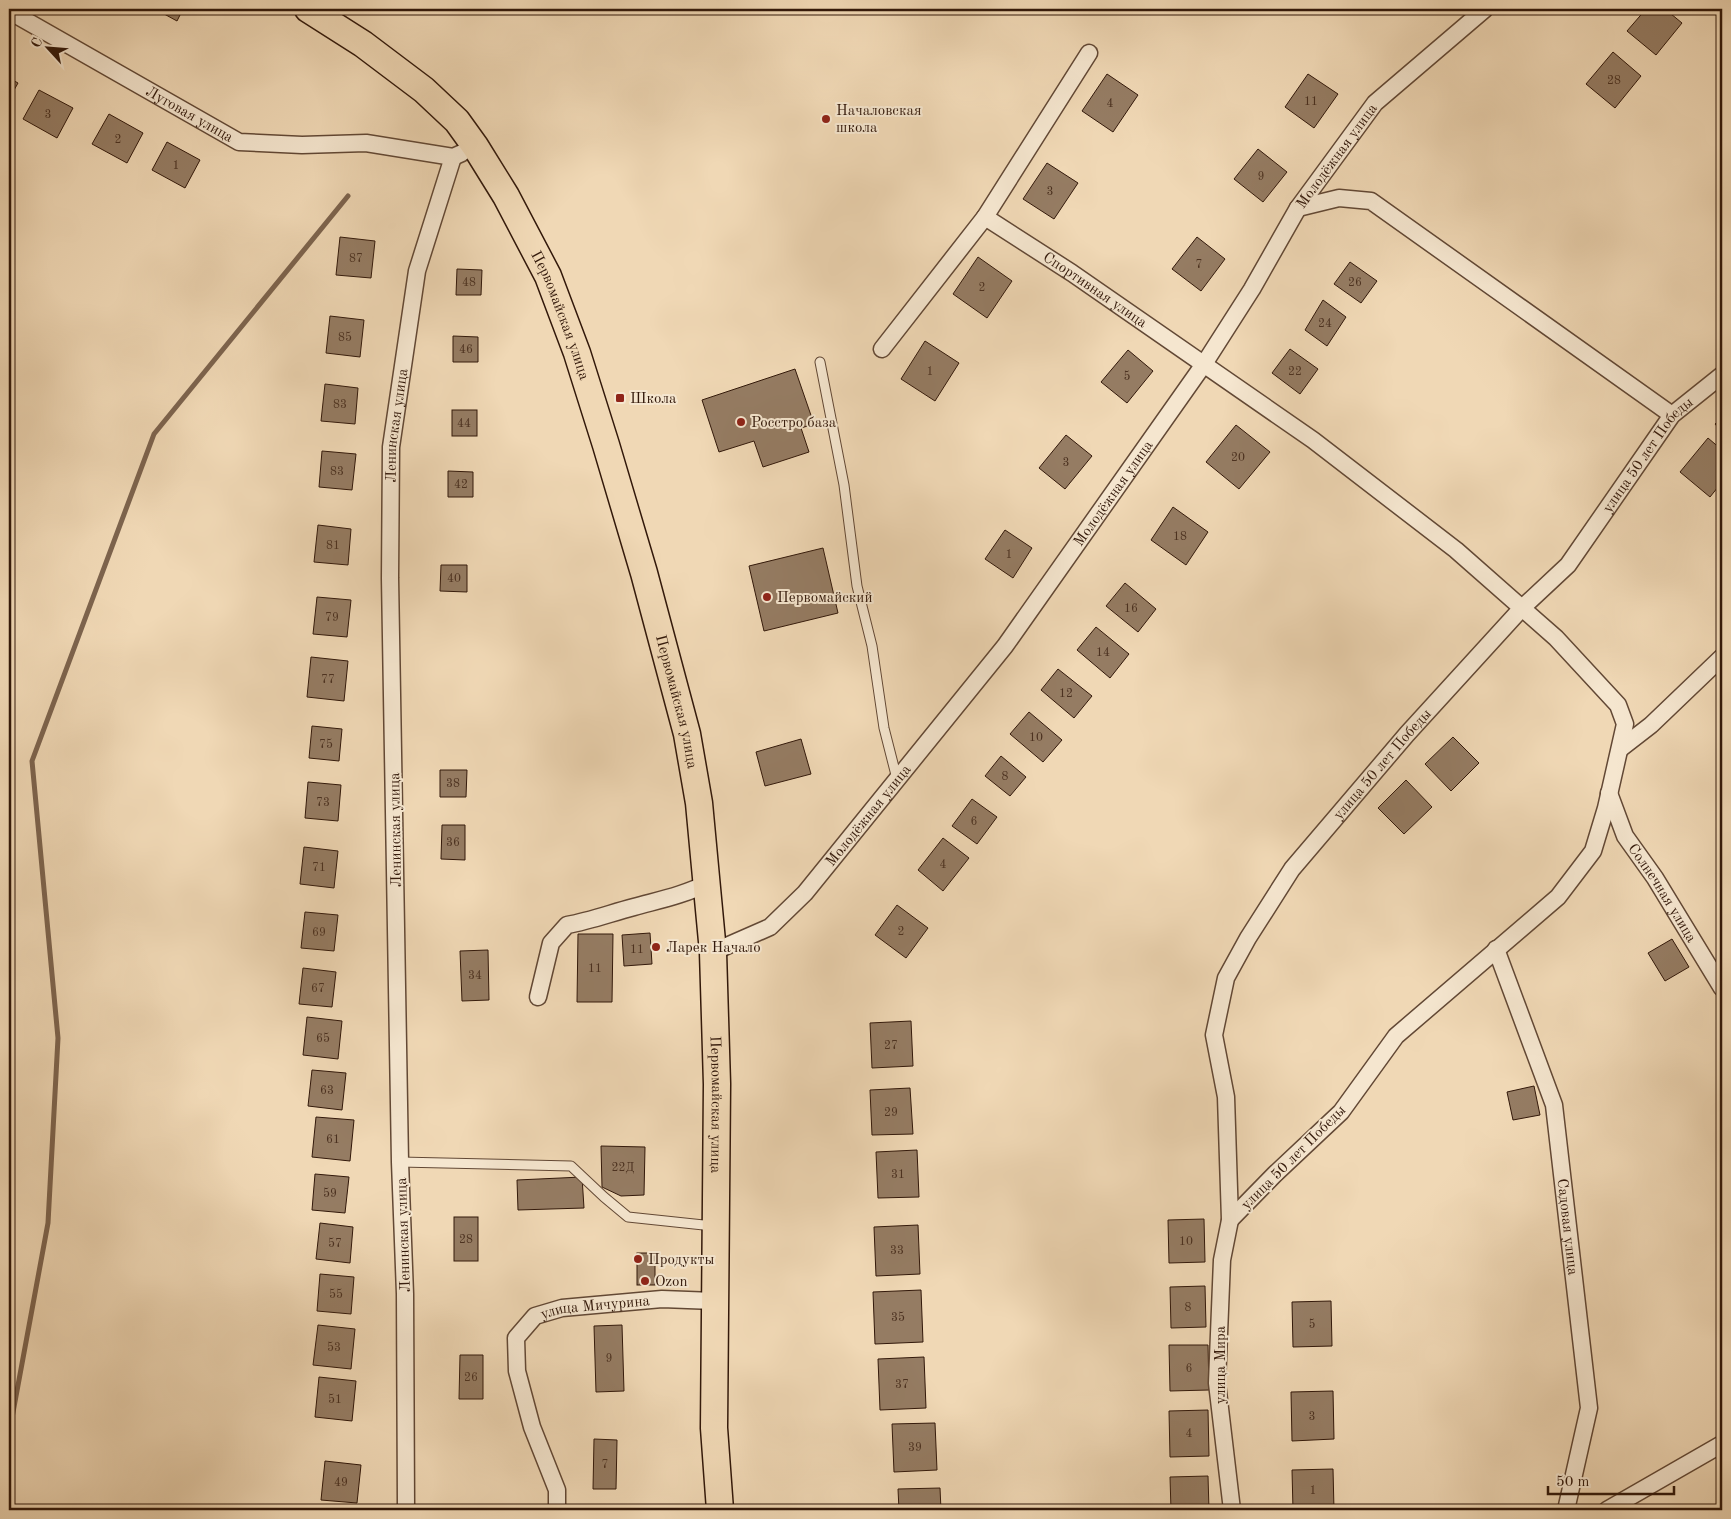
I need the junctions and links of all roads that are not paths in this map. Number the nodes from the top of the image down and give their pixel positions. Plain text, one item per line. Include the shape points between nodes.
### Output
1 (308, 9) edge
2 (1485, 9) edge
3 (9, 11) edge
4 (1089, 53) dead end
5 (464, 152) junction
6 (1298, 208) junction
7 (985, 217) junction
8 (882, 349) dead end
9 (820, 362) dead end
10 (1204, 364) junction
11 (1722, 375) edge
12 (1672, 415) junction
13 (1522, 608) junction
14 (1722, 657) edge
15 (1620, 749) junction
16 (897, 779) junction
17 (1609, 793) junction
18 (708, 884) junction
19 (1496, 949) junction
20 (713, 952) junction
21 (1722, 988) edge
22 (538, 997) dead end
23 (400, 1162) junction
24 (1230, 1220) junction
25 (716, 1226) junction
26 (714, 1300) junction
27 (1722, 1444) edge
28 (406, 1510) edge
29 (557, 1510) edge
30 (720, 1510) edge
31 (1232, 1510) edge
32 (1566, 1510) edge
33 (1607, 1510) edge

1 - 5 main road, Первомайская улица via 363,44 424,90 457,121
2 - 6 street, Молодёжная улица via 1375,103
3 - 5 street, Луговая улица via 239,142 302,145 366,143
4 - 7 street
5 - 18 main road, Первомайская улица via 509,201 548,276 577,353 644,573 687,734
5 - 23 street, Ленинская улица via 417,271 391,447 390,588
6 - 10 street, Молодёжная улица
6 - 12 street via 1339,198 1371,201
7 - 8 street
7 - 10 street, Спортивная улица
9 - 16 lane via 844,485 857,586 872,646 884,728
10 - 13 street, улица 50 лет Победы via 1313,440 1456,550
10 - 16 street, Молодёжная улица via 1005,646
11 - 12 street, улица 50 лет Победы
12 - 13 street, улица 50 лет Победы via 1568,565
13 - 15 street, улица 50 лет Победы via 1556,638 1618,705 1626,724
13 - 24 street, улица 50 лет Победы via 1407,734 1292,868 1226,978 1214,1035 1226,1097
14 - 15 street via 1651,725
15 - 17 street, улица 50 лет Победы
16 - 20 street, Молодёжная улица via 805,893 770,927
17 - 19 street, улица 50 лет Победы via 1593,851 1558,897
17 - 21 street, Солнечная улица via 1625,836 1655,878
18 - 20 main road, Первомайская улица
18 - 22 street via 688,893 588,922 567,924 551,943
19 - 24 street, улица 50 лет Победы via 1396,1036 1341,1112
19 - 32 street, Садовая улица via 1554,1104 1589,1408
20 - 25 main road, Первомайская улица via 717,1084
23 - 25 lane via 571,1166 628,1217
23 - 28 street, Ленинская улица
24 - 31 street, улица Мира via 1222,1260 1217,1383
25 - 26 main road, Первомайская улица
26 - 29 street, улица Мичурина via 662,1300 562,1308 535,1316 516,1338 517,1370 532,1427 557,1490
26 - 30 main road, Первомайская улица via 714,1428
27 - 33 street

